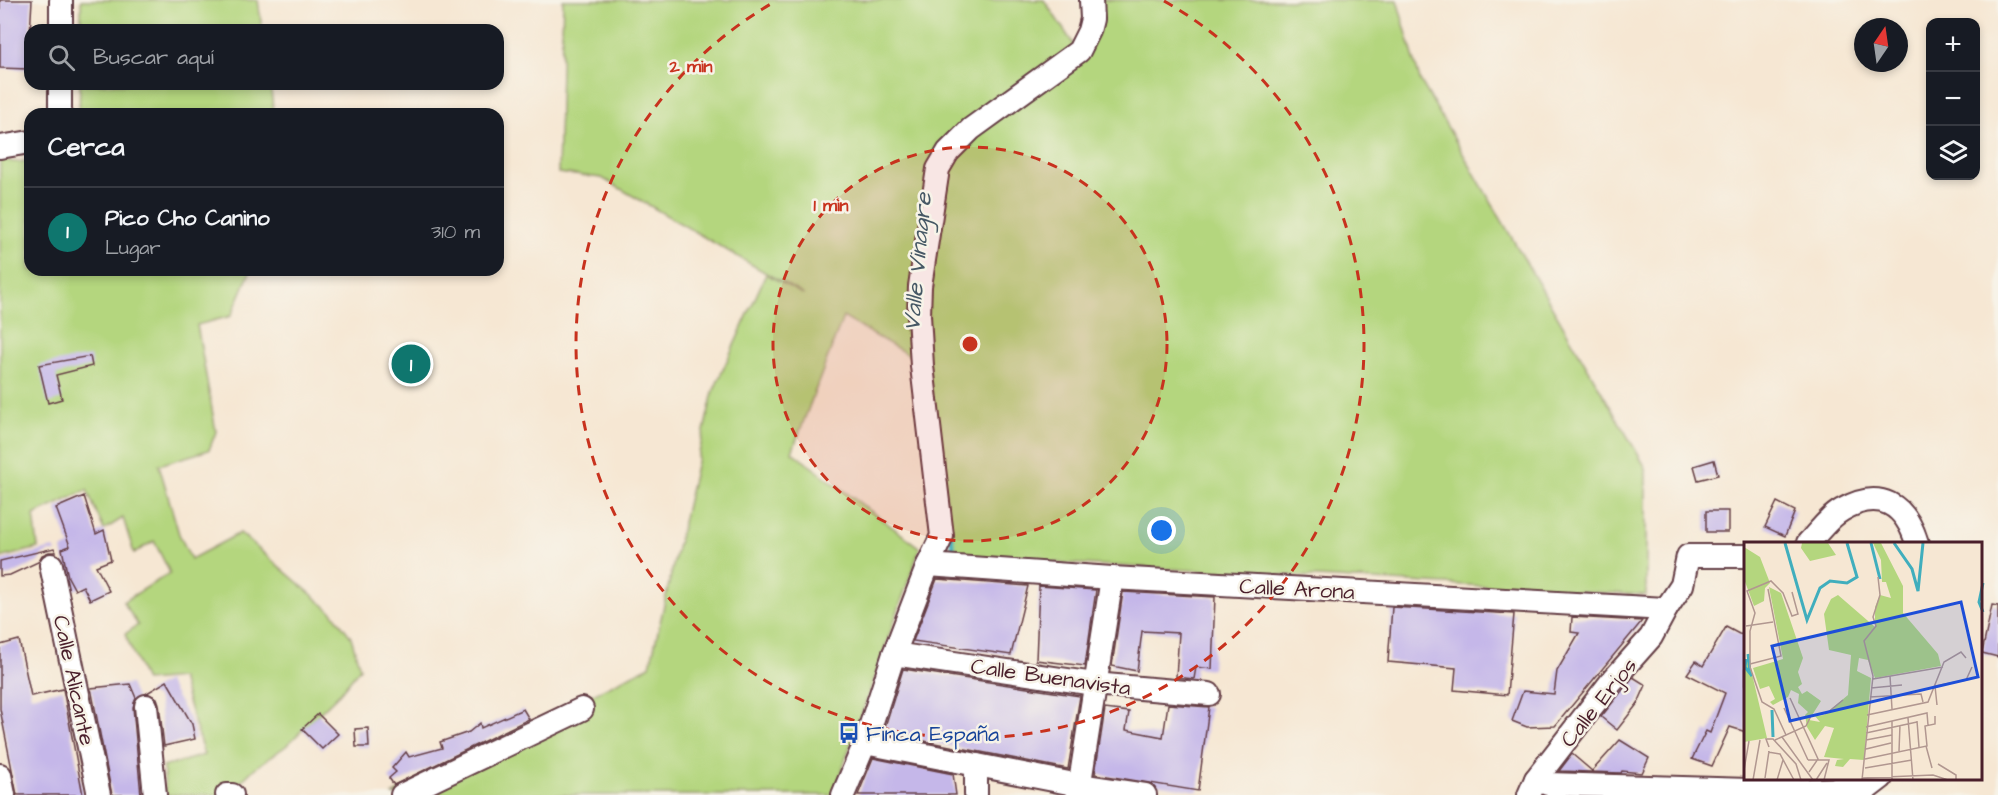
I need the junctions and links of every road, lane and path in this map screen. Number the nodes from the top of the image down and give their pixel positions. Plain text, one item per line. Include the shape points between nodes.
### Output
1 (61, 0) edge
2 (1090, 0) edge
3 (61, 24) edge
4 (60, 90) edge
5 (60, 108) edge
6 (24, 143) edge
7 (0, 147) edge
8 (1809, 542) edge
9 (1917, 542) edge
10 (1744, 556) edge
11 (51, 565) dead end
12 (928, 565) junction
13 (1112, 578) junction
14 (1666, 609) junction
15 (894, 654) junction
16 (1094, 684) junction
17 (1209, 694) dead end
18 (146, 706) dead end
19 (582, 710) dead end
20 (865, 742) junction
21 (976, 765) junction
22 (0, 775) edge
23 (1878, 780) edge
24 (1541, 788) edge
25 (1078, 790) edge
26 (4, 795) edge
27 (99, 795) edge
28 (155, 795) edge
29 (227, 795) edge
30 (232, 795) edge
31 (402, 795) edge
32 (843, 795) edge
33 (976, 795) edge
34 (1145, 795) edge

1 - 3 street
2 - 12 street via 1092,19 1078,51 971,129 938,168 919,315 942,536
4 - 5 street
6 - 7 street
8 - 9 street via 1841,510 1869,500 1886,500 1903,513
10 - 14 street, Calle Erjos via 1688,556 1682,585
11 - 27 street, Calle Alicante
12 - 13 street, Calle Arona
12 - 15 street
13 - 14 street, Calle Arona
13 - 16 street
14 - 24 street, Calle Erjos via 1651,637 1611,682
15 - 16 street, Calle Buenavista
15 - 20 street
16 - 17 street, Calle Buenavista
16 - 25 street
18 - 28 street
19 - 31 street
20 - 21 street
20 - 32 street
21 - 25 street
21 - 33 street
22 - 26 street
23 - 24 street via 1868,788 1783,791
25 - 34 street
29 - 30 street

